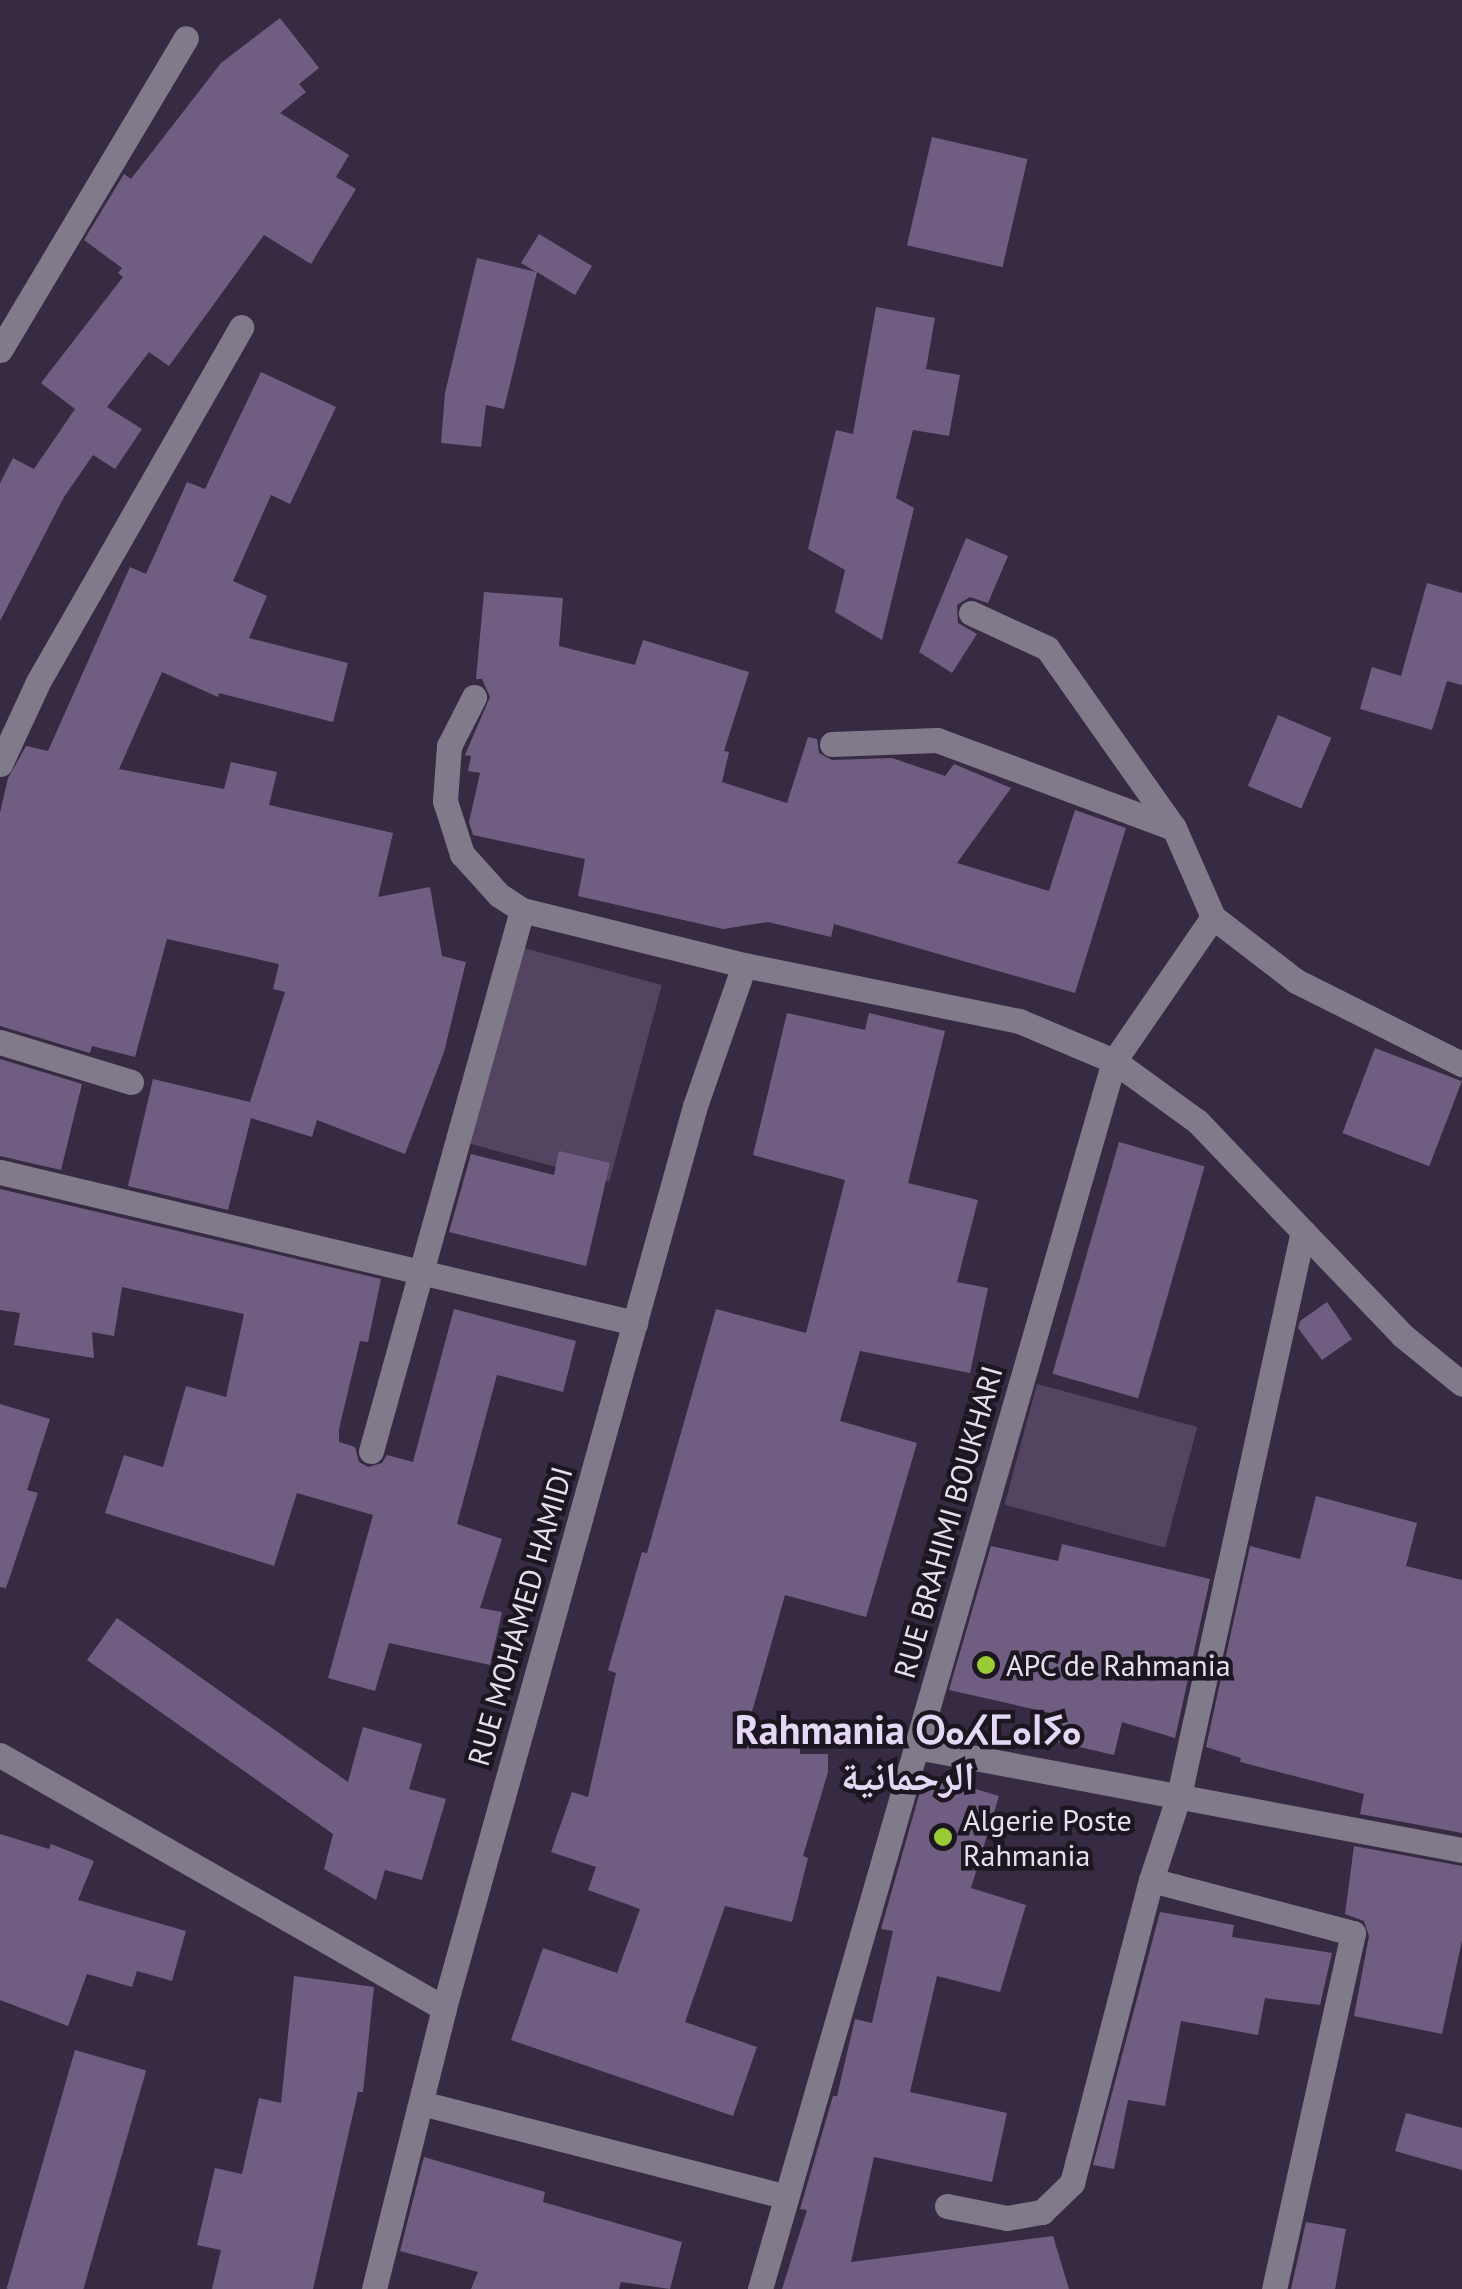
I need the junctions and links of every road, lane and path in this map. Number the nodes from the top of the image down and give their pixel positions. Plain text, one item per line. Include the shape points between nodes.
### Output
1 (186, 38) dead end
2 (242, 327) dead end
3 (0, 350) edge
4 (971, 614) dead end
5 (474, 696) dead end
6 (832, 744) dead end
7 (0, 764) edge
8 (1174, 828) junction
9 (522, 910) junction
10 (1213, 918) junction
11 (744, 965) junction
12 (0, 1042) edge
13 (1114, 1061) junction
14 (1462, 1064) edge
15 (131, 1082) dead end
16 (0, 1172) edge
17 (1303, 1231) junction
18 (420, 1274) junction
19 (635, 1323) junction
20 (1462, 1384) edge
21 (371, 1451) dead end
22 (917, 1747) junction
23 (0, 1754) edge
24 (1178, 1795) junction
25 (1462, 1850) edge
26 (1150, 1880) junction
27 (444, 2008) junction
28 (421, 2103) junction
29 (786, 2197) junction
30 (947, 2206) dead end
31 (374, 2289) edge
32 (760, 2289) edge
33 (1274, 2289) edge

1 - 3 street
2 - 7 street via 38,682
4 - 8 street via 1048,648
5 - 9 street via 449,746 445,801 462,854 478,876
6 - 8 street via 937,740
8 - 10 street
9 - 11 street
9 - 18 street
10 - 13 street, RUE BRAHIMI BOUKHARI
10 - 14 street via 1296,981
11 - 13 street via 1019,1022
11 - 19 street, RUE MOHAMED HAMIDI via 695,1106
12 - 15 street
13 - 17 street via 1197,1121
13 - 22 street, RUE BRAHIMI BOUKHARI
16 - 18 street
17 - 20 street via 1402,1335
17 - 24 street
18 - 19 street
18 - 21 street
19 - 27 street, RUE MOHAMED HAMIDI
22 - 24 street
22 - 29 street, RUE BRAHIMI BOUKHARI
23 - 27 street
24 - 25 street
24 - 26 street
26 - 30 street via 1072,2183 1042,2212 1008,2218
26 - 33 street via 1353,1932
27 - 28 street, RUE MOHAMED HAMIDI
28 - 29 street
28 - 31 street, RUE MOHAMED HAMIDI
29 - 32 street, RUE BRAHIMI BOUKHARI

